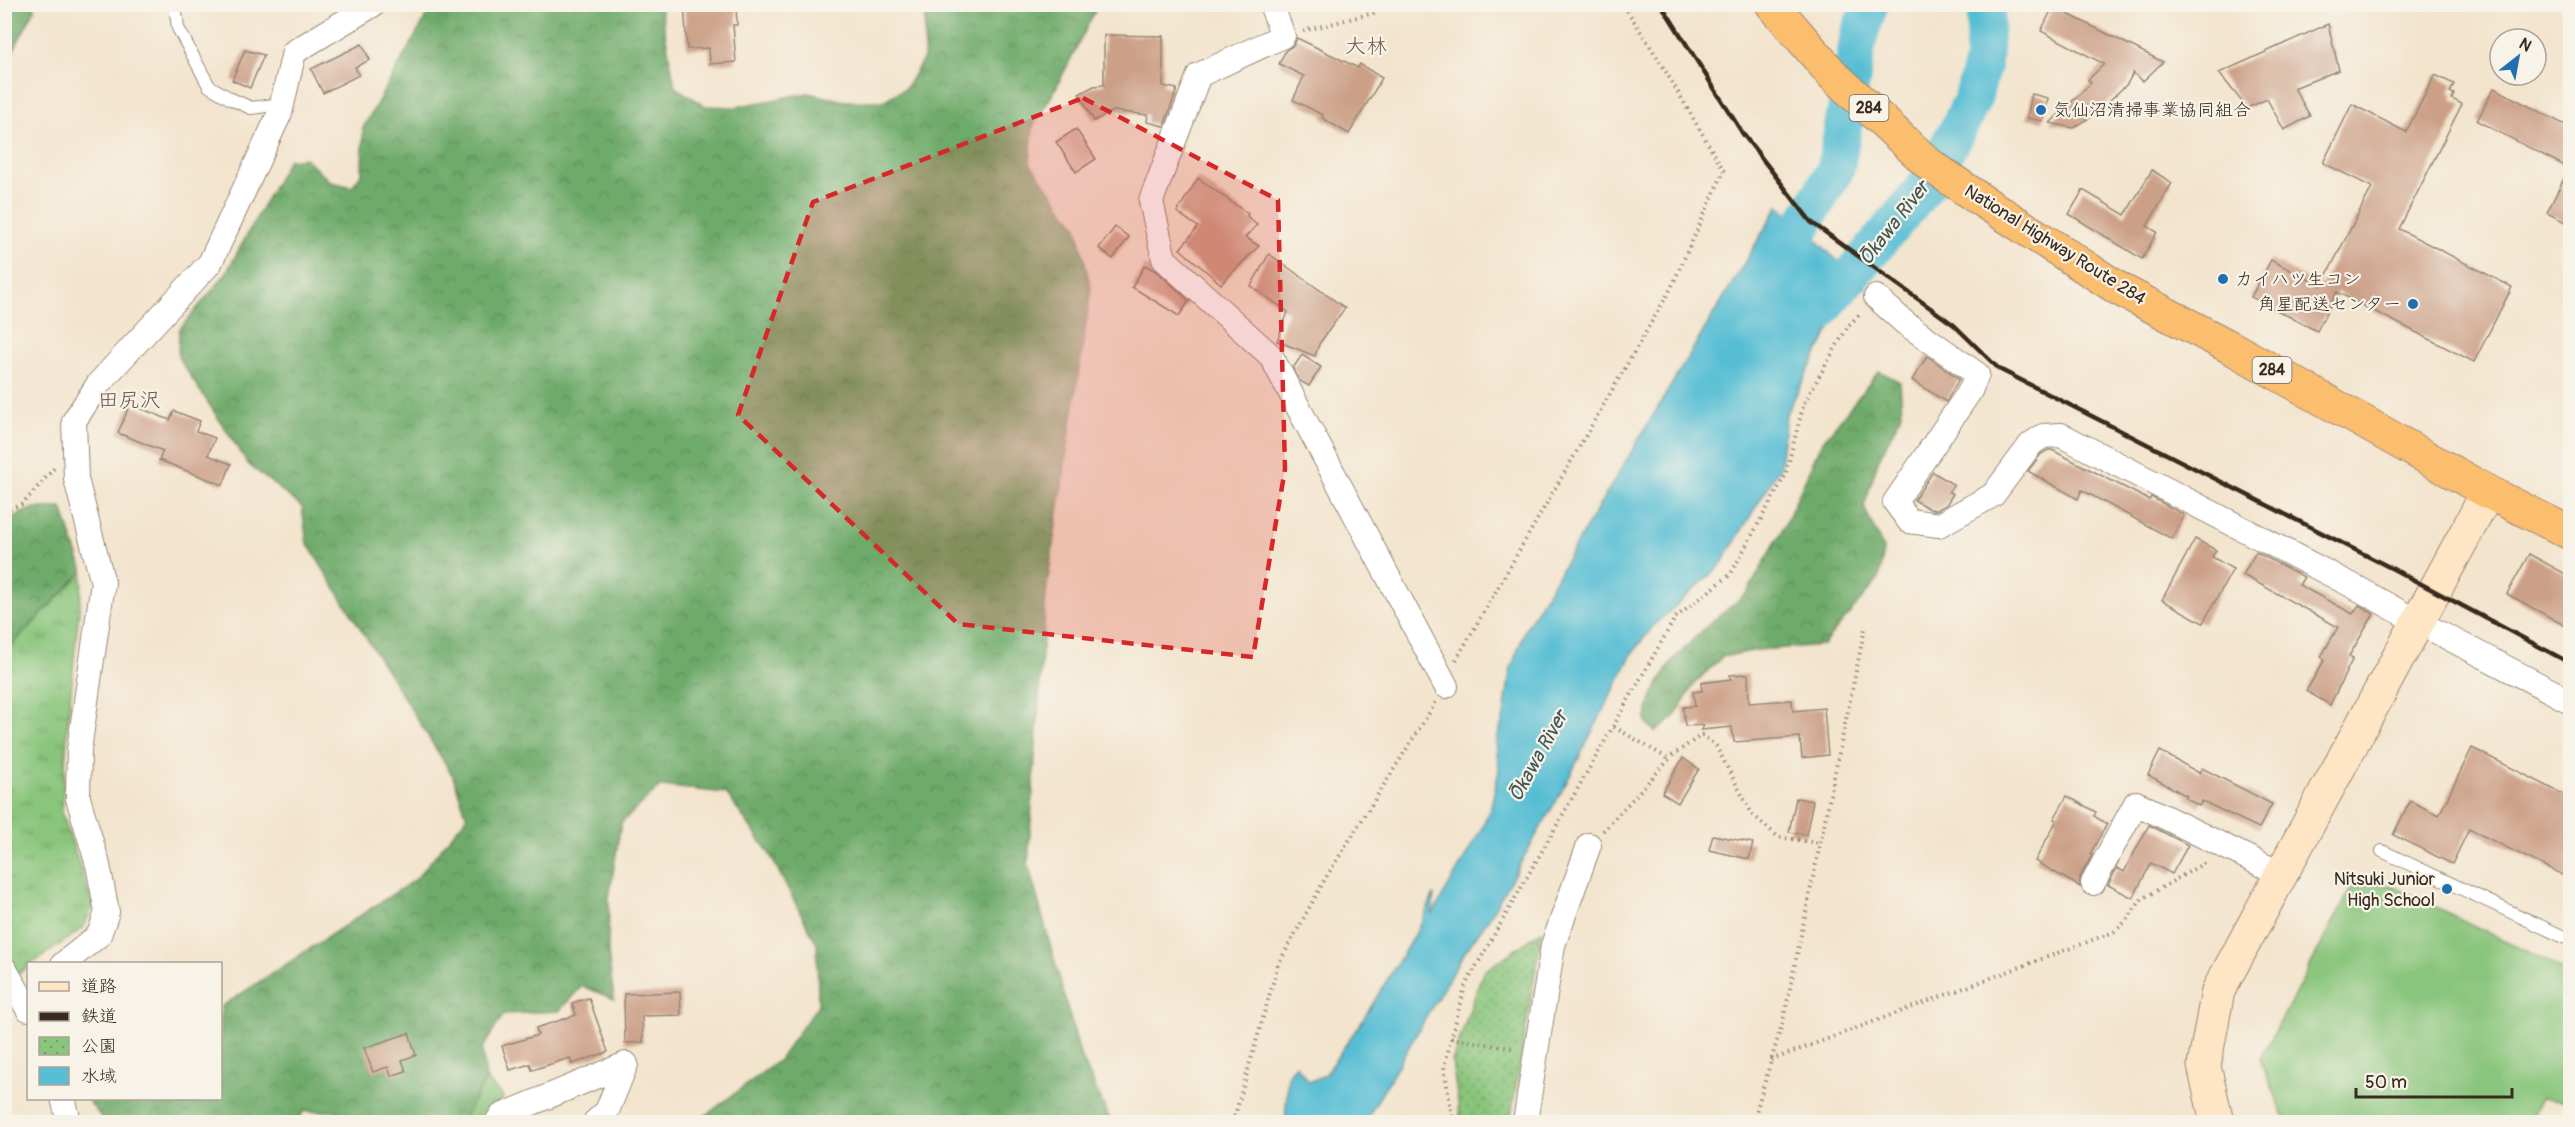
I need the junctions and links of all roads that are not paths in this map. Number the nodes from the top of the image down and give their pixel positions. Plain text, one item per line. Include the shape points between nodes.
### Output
1 (175, 4) edge
2 (374, 4) edge
3 (1271, 4) edge
4 (1772, 4) edge
5 (282, 104) junction
6 (1876, 297) road end
7 (2488, 492) junction
8 (2571, 533) edge
9 (2416, 621) junction
10 (1444, 684) road end
11 (2571, 701) edge
12 (1589, 845) road end
13 (2382, 852) dead end
14 (2281, 874) junction
15 (2093, 883) dead end
16 (2571, 940) edge
17 (64, 962) edge
18 (4, 968) edge
19 (26, 999) edge
20 (64, 1100) edge
21 (69, 1122) edge
22 (497, 1122) edge
23 (596, 1122) edge
24 (1525, 1122) edge
25 (2217, 1122) edge

1 - 5 lane via 178,28 209,86 251,108
2 - 5 street via 294,52
3 - 10 street via 1282,36 1199,75 1151,201 1164,259 1271,356
4 - 7 highway, National Highway Route 284 / 284 via 1833,75 1930,165 1978,198 2119,289
5 - 17 street via 210,263 99,384 74,421 76,479 103,583 78,750 78,798 98,865 106,912 99,935
6 - 9 street via 1905,323 1977,374 1970,391 1895,502 1910,521 1939,525 1993,495 2031,444 2043,436 2061,435
7 - 8 highway, National Highway Route 284 / 284
7 - 9 street
9 - 11 street
9 - 14 street
12 - 24 street via 1553,945
13 - 16 lane
14 - 15 street via 2136,803
14 - 25 street via 2218,991 2204,1066
18 - 19 street
20 - 21 street
22 - 23 street via 501,1116 626,1064 608,1112

